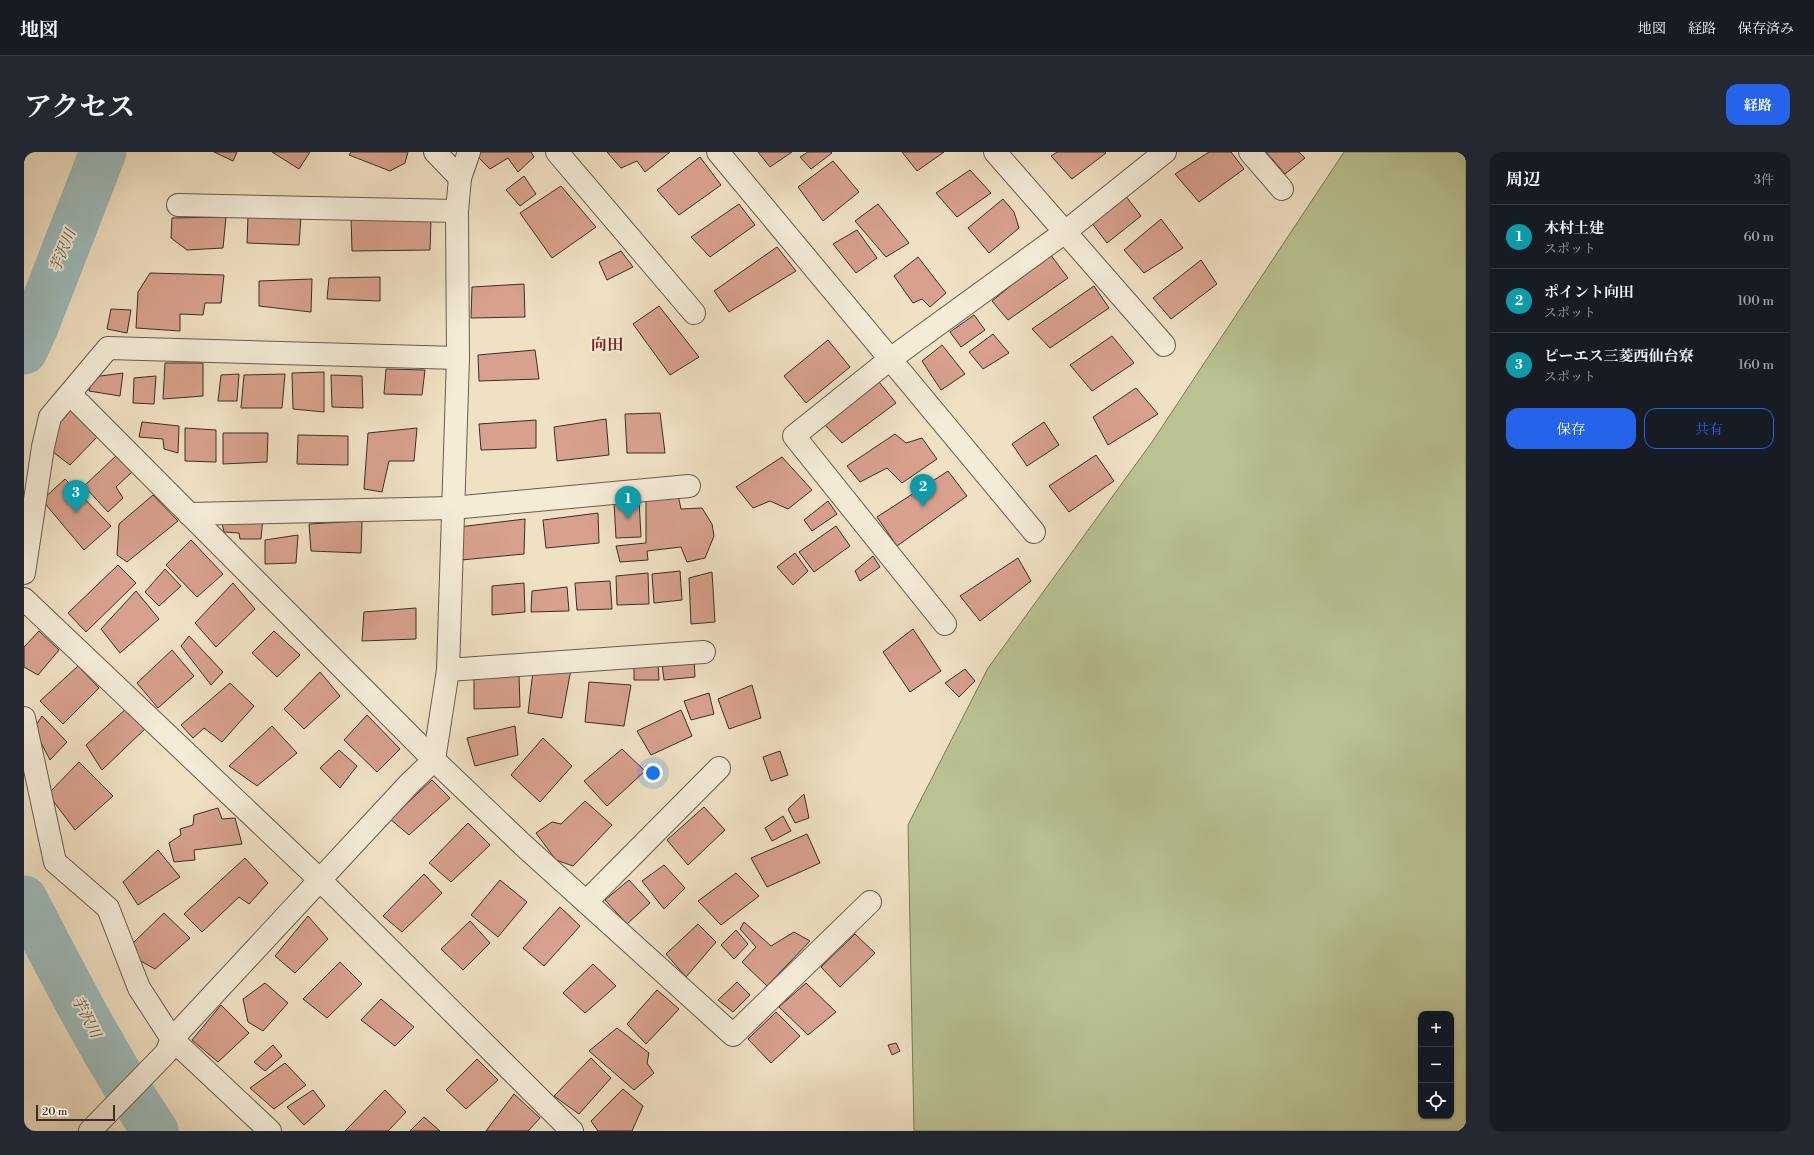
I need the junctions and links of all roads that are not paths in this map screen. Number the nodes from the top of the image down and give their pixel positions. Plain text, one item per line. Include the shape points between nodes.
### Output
1 (436, 152) edge
2 (469, 152) edge
3 (557, 152) edge
4 (718, 152) edge
5 (995, 152) edge
6 (1165, 152) edge
7 (1250, 152) edge
8 (460, 178) junction
9 (1282, 189) dead end
10 (178, 205) dead end
11 (457, 211) junction
12 (1066, 232) junction
13 (694, 314) dead end
14 (1164, 345) dead end
15 (458, 358) junction
16 (890, 360) junction
17 (70, 394) junction
18 (689, 486) dead end
19 (452, 508) junction
20 (189, 514) junction
21 (1034, 532) dead end
22 (24, 573) edge
23 (24, 599) edge
24 (945, 624) dead end
25 (704, 652) dead end
26 (448, 670) junction
27 (24, 718) edge
28 (434, 760) junction
29 (719, 768) dead end
30 (319, 879) junction
31 (586, 902) junction
32 (870, 902) dead end
33 (169, 1046) junction
34 (91, 1129) edge
35 (270, 1131) edge
36 (572, 1131) edge

1 - 8 street
2 - 8 street
3 - 13 street
4 - 16 street
5 - 12 street
6 - 12 street
7 - 9 street
8 - 11 street
10 - 11 street
11 - 15 street
12 - 14 street
12 - 16 street
15 - 17 street via 108,348
15 - 19 street
16 - 21 street
16 - 24 street via 794,436
17 - 20 street
17 - 22 street via 50,417 43,446
18 - 19 street
19 - 20 street
19 - 26 street
20 - 28 street
23 - 30 street
25 - 26 street
26 - 28 street
27 - 33 street via 55,862 108,908 139,988
28 - 30 street
28 - 31 street
29 - 31 street
30 - 33 street
30 - 36 street
31 - 32 street via 733,1035
33 - 34 street
33 - 35 street

